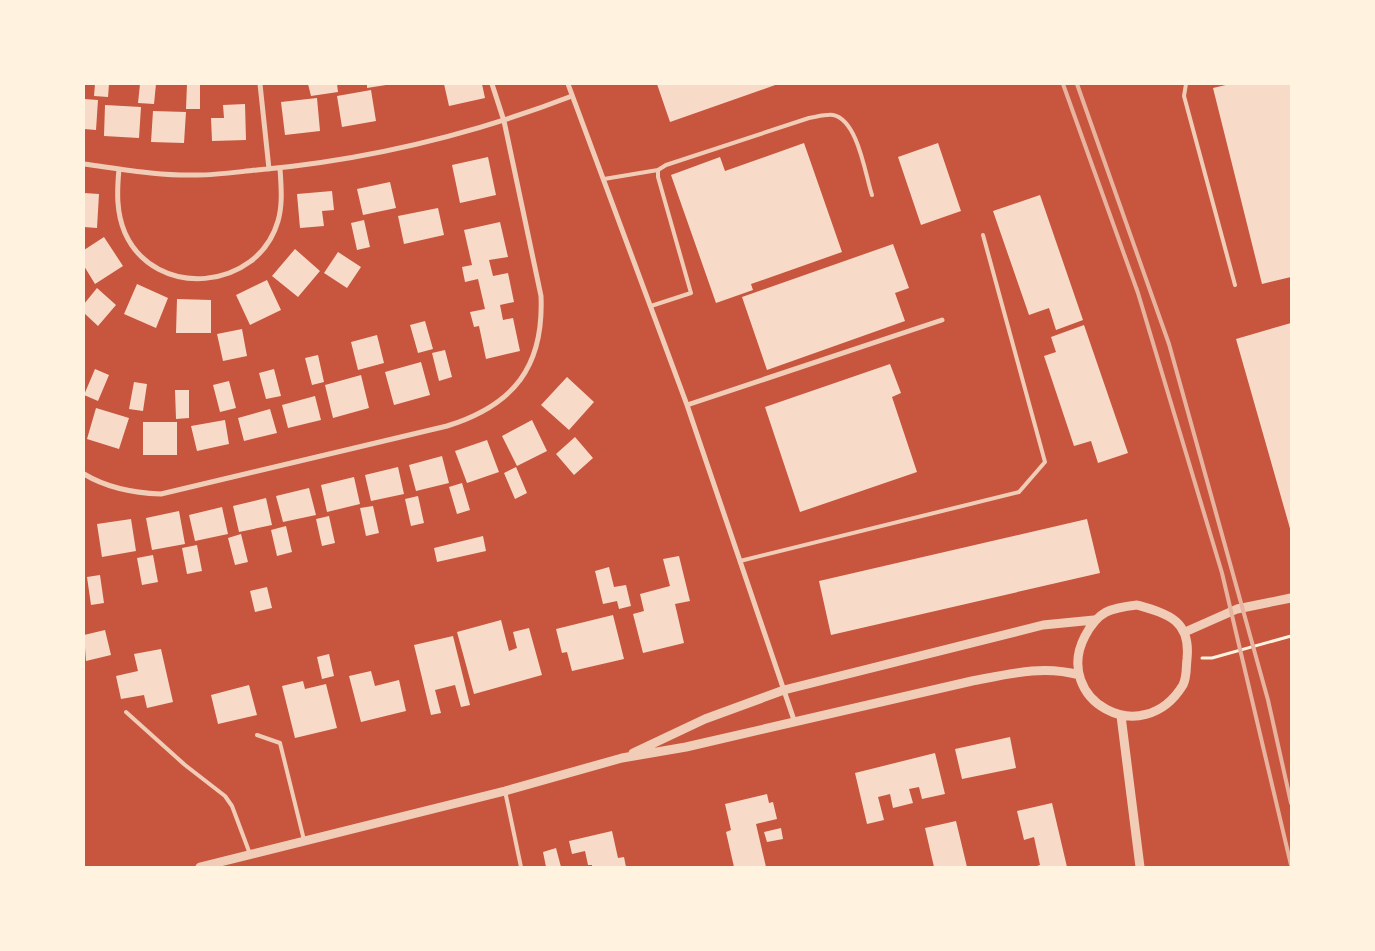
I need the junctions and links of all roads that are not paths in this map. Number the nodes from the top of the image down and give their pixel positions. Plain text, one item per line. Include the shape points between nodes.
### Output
1 (260, 84) edge
2 (492, 84) edge
3 (568, 84) edge
4 (1186, 84) edge
5 (572, 96) junction
6 (504, 121) junction
7 (84, 164) edge
8 (280, 168) junction
9 (119, 169) junction
10 (268, 169) junction
11 (658, 170) junction
12 (604, 179) junction
13 (872, 196) dead end
14 (984, 235) dead end
15 (1235, 285) dead end
16 (651, 306) junction
17 (942, 320) dead end
18 (687, 405) junction
19 (84, 474) edge
20 (740, 561) junction
21 (1286, 599) edge
22 (1094, 620) junction
23 (1185, 632) junction
24 (1079, 675) junction
25 (784, 690) junction
26 (126, 712) dead end
27 (1121, 716) junction
28 (794, 720) junction
29 (257, 735) dead end
30 (622, 758) junction
31 (505, 791) junction
32 (304, 842) junction
33 (250, 854) junction
34 (200, 867) edge
35 (520, 867) edge
36 (1140, 867) edge

1 - 10 street
2 - 6 street
3 - 5 street
4 - 15 lane via 1184,96
5 - 6 street
5 - 12 street
6 - 8 street via 373,155
6 - 19 street via 542,313 536,349 527,370 504,400 478,415 447,426 161,494 118,488
7 - 9 street
8 - 9 street via 278,222 262,251 243,268 222,277 201,280 164,273 132,247 118,210
8 - 10 street
9 - 10 street via 196,175
11 - 12 lane
11 - 13 lane via 809,118 832,115 853,131
11 - 16 lane via 691,293
12 - 16 street
14 - 20 lane via 1045,462 1019,492
16 - 18 street
17 - 18 street
18 - 20 street
20 - 25 street
21 - 23 street via 1237,609
22 - 23 street via 1118,607 1137,605 1172,616
22 - 24 street via 1078,650
22 - 25 street via 1043,625
23 - 27 street via 1188,652 1185,681 1175,697 1161,709 1143,716
24 - 27 street via 1093,700
24 - 28 street via 1058,669 1018,672
25 - 28 street
25 - 30 street via 705,719
26 - 33 lane via 225,796
27 - 36 street
28 - 30 street via 686,747
29 - 32 lane via 280,743
30 - 31 street
31 - 32 street
31 - 35 lane
32 - 33 street
33 - 34 street

